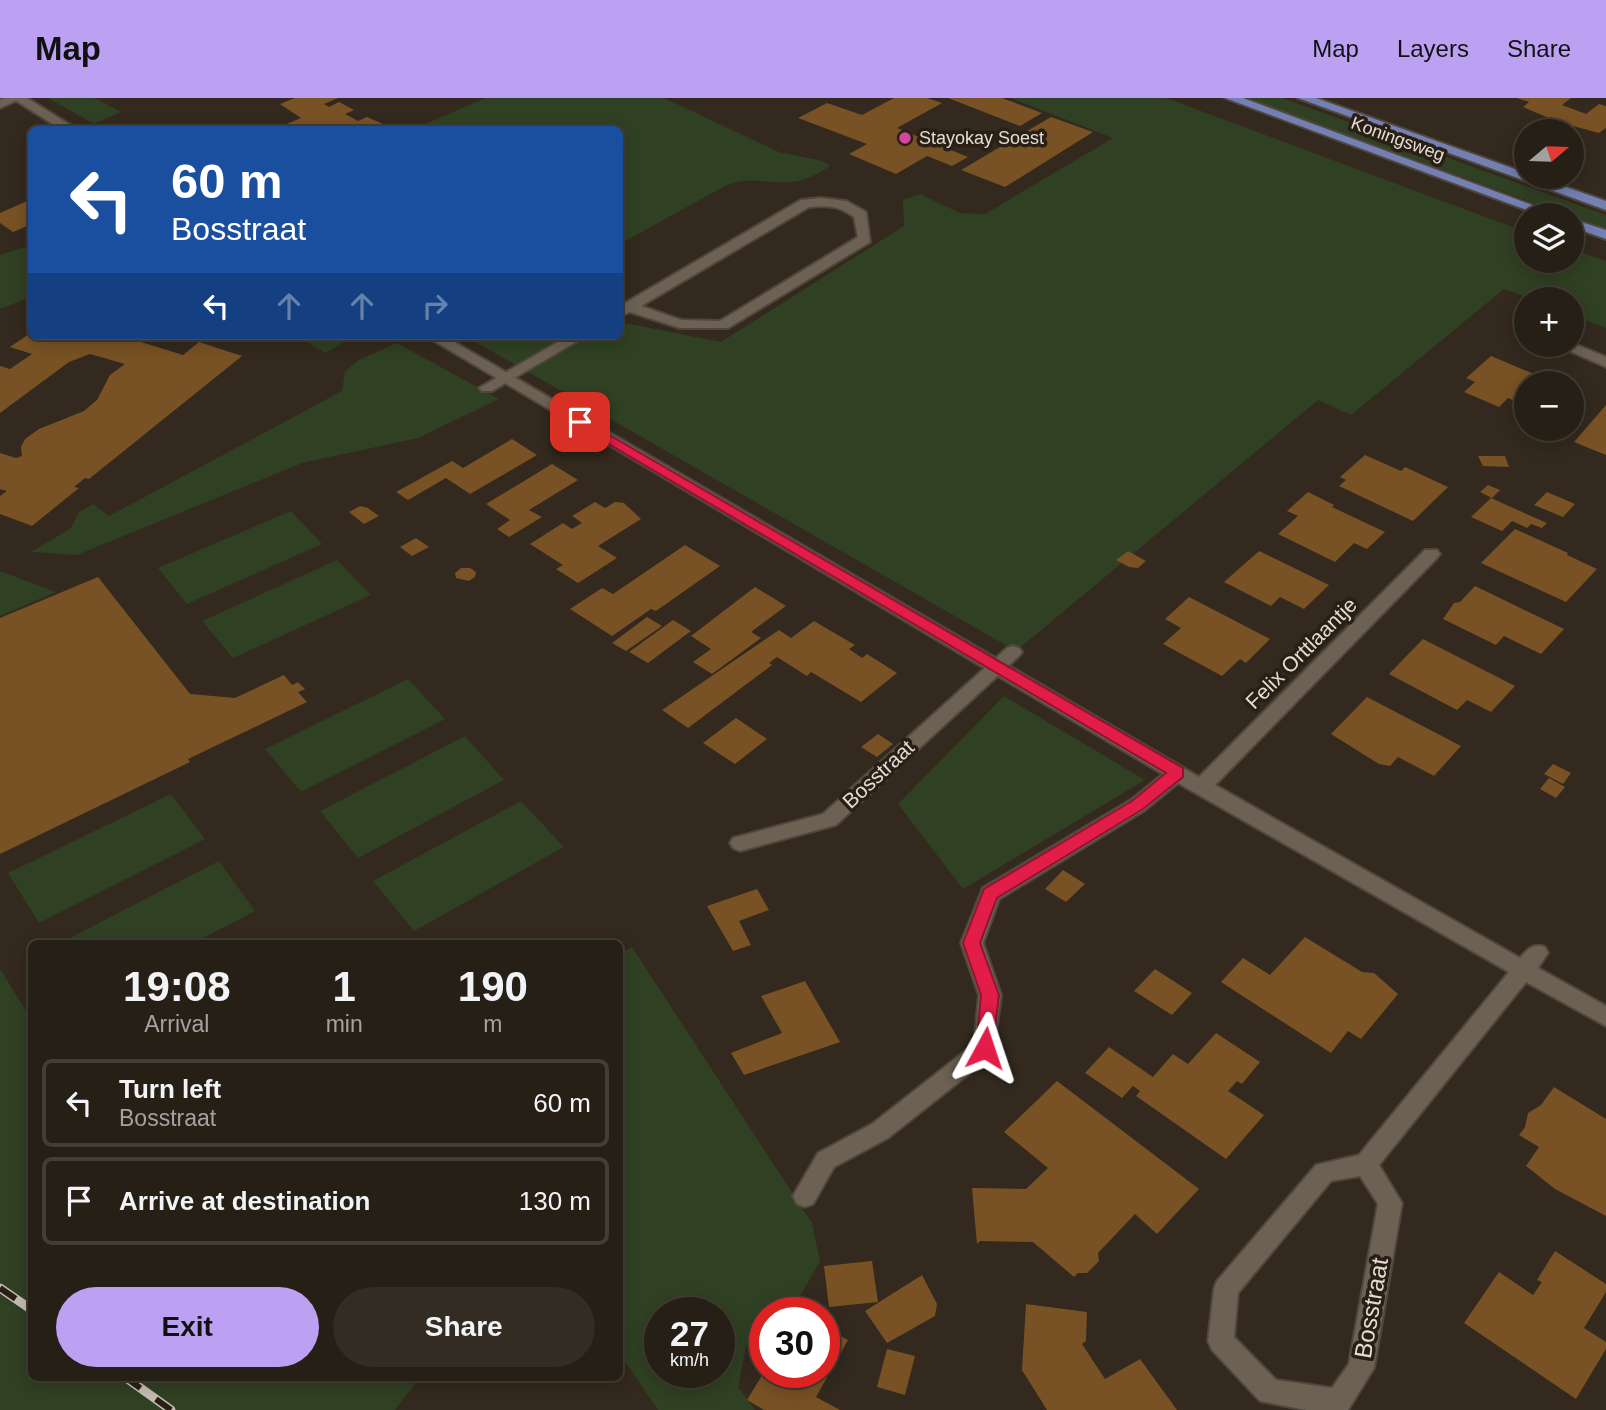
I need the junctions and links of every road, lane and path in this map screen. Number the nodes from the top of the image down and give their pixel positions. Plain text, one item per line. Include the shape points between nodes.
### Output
1 (17, 98) edge
2 (1231, 98) edge
3 (1304, 98) edge
4 (0, 104) edge
5 (65, 126) edge
6 (1519, 203) edge
7 (1606, 206) edge
8 (1584, 227) edge
9 (1606, 235) edge
10 (624, 309) edge
11 (440, 340) edge
12 (572, 340) edge
13 (1584, 353) edge
14 (1606, 362) edge
15 (506, 378) junction
16 (487, 388) dead end
17 (1431, 554) dead end
18 (1013, 652) dead end
19 (995, 666) junction
20 (1177, 773) junction
21 (1203, 785) junction
22 (740, 843) dead end
23 (1531, 962) junction
24 (1606, 1017) edge
25 (1366, 1164) junction
26 (805, 1196) dead end

1 - 4 street
1 - 5 street
2 - 6 main road, Koningsweg
3 - 7 main road, Koningsweg
8 - 9 main road
10 - 10 street via 806,204 831,201 850,206 861,215 865,239 723,325 680,324
11 - 15 street
12 - 15 street
13 - 14 street
15 - 16 street
15 - 19 street
17 - 21 street, Felix Orttlaantje
18 - 19 street, Bosstraat
19 - 20 street
19 - 22 street, Bosstraat via 829,820
20 - 21 street
20 - 26 street via 1138,805 990,894 972,943 990,995 985,1048 880,1131 825,1160
21 - 23 street
23 - 24 street
23 - 25 street
25 - 25 street, Bosstraat via 1324,1172 1226,1289 1221,1341 1269,1392 1338,1402 1361,1368 1390,1203

